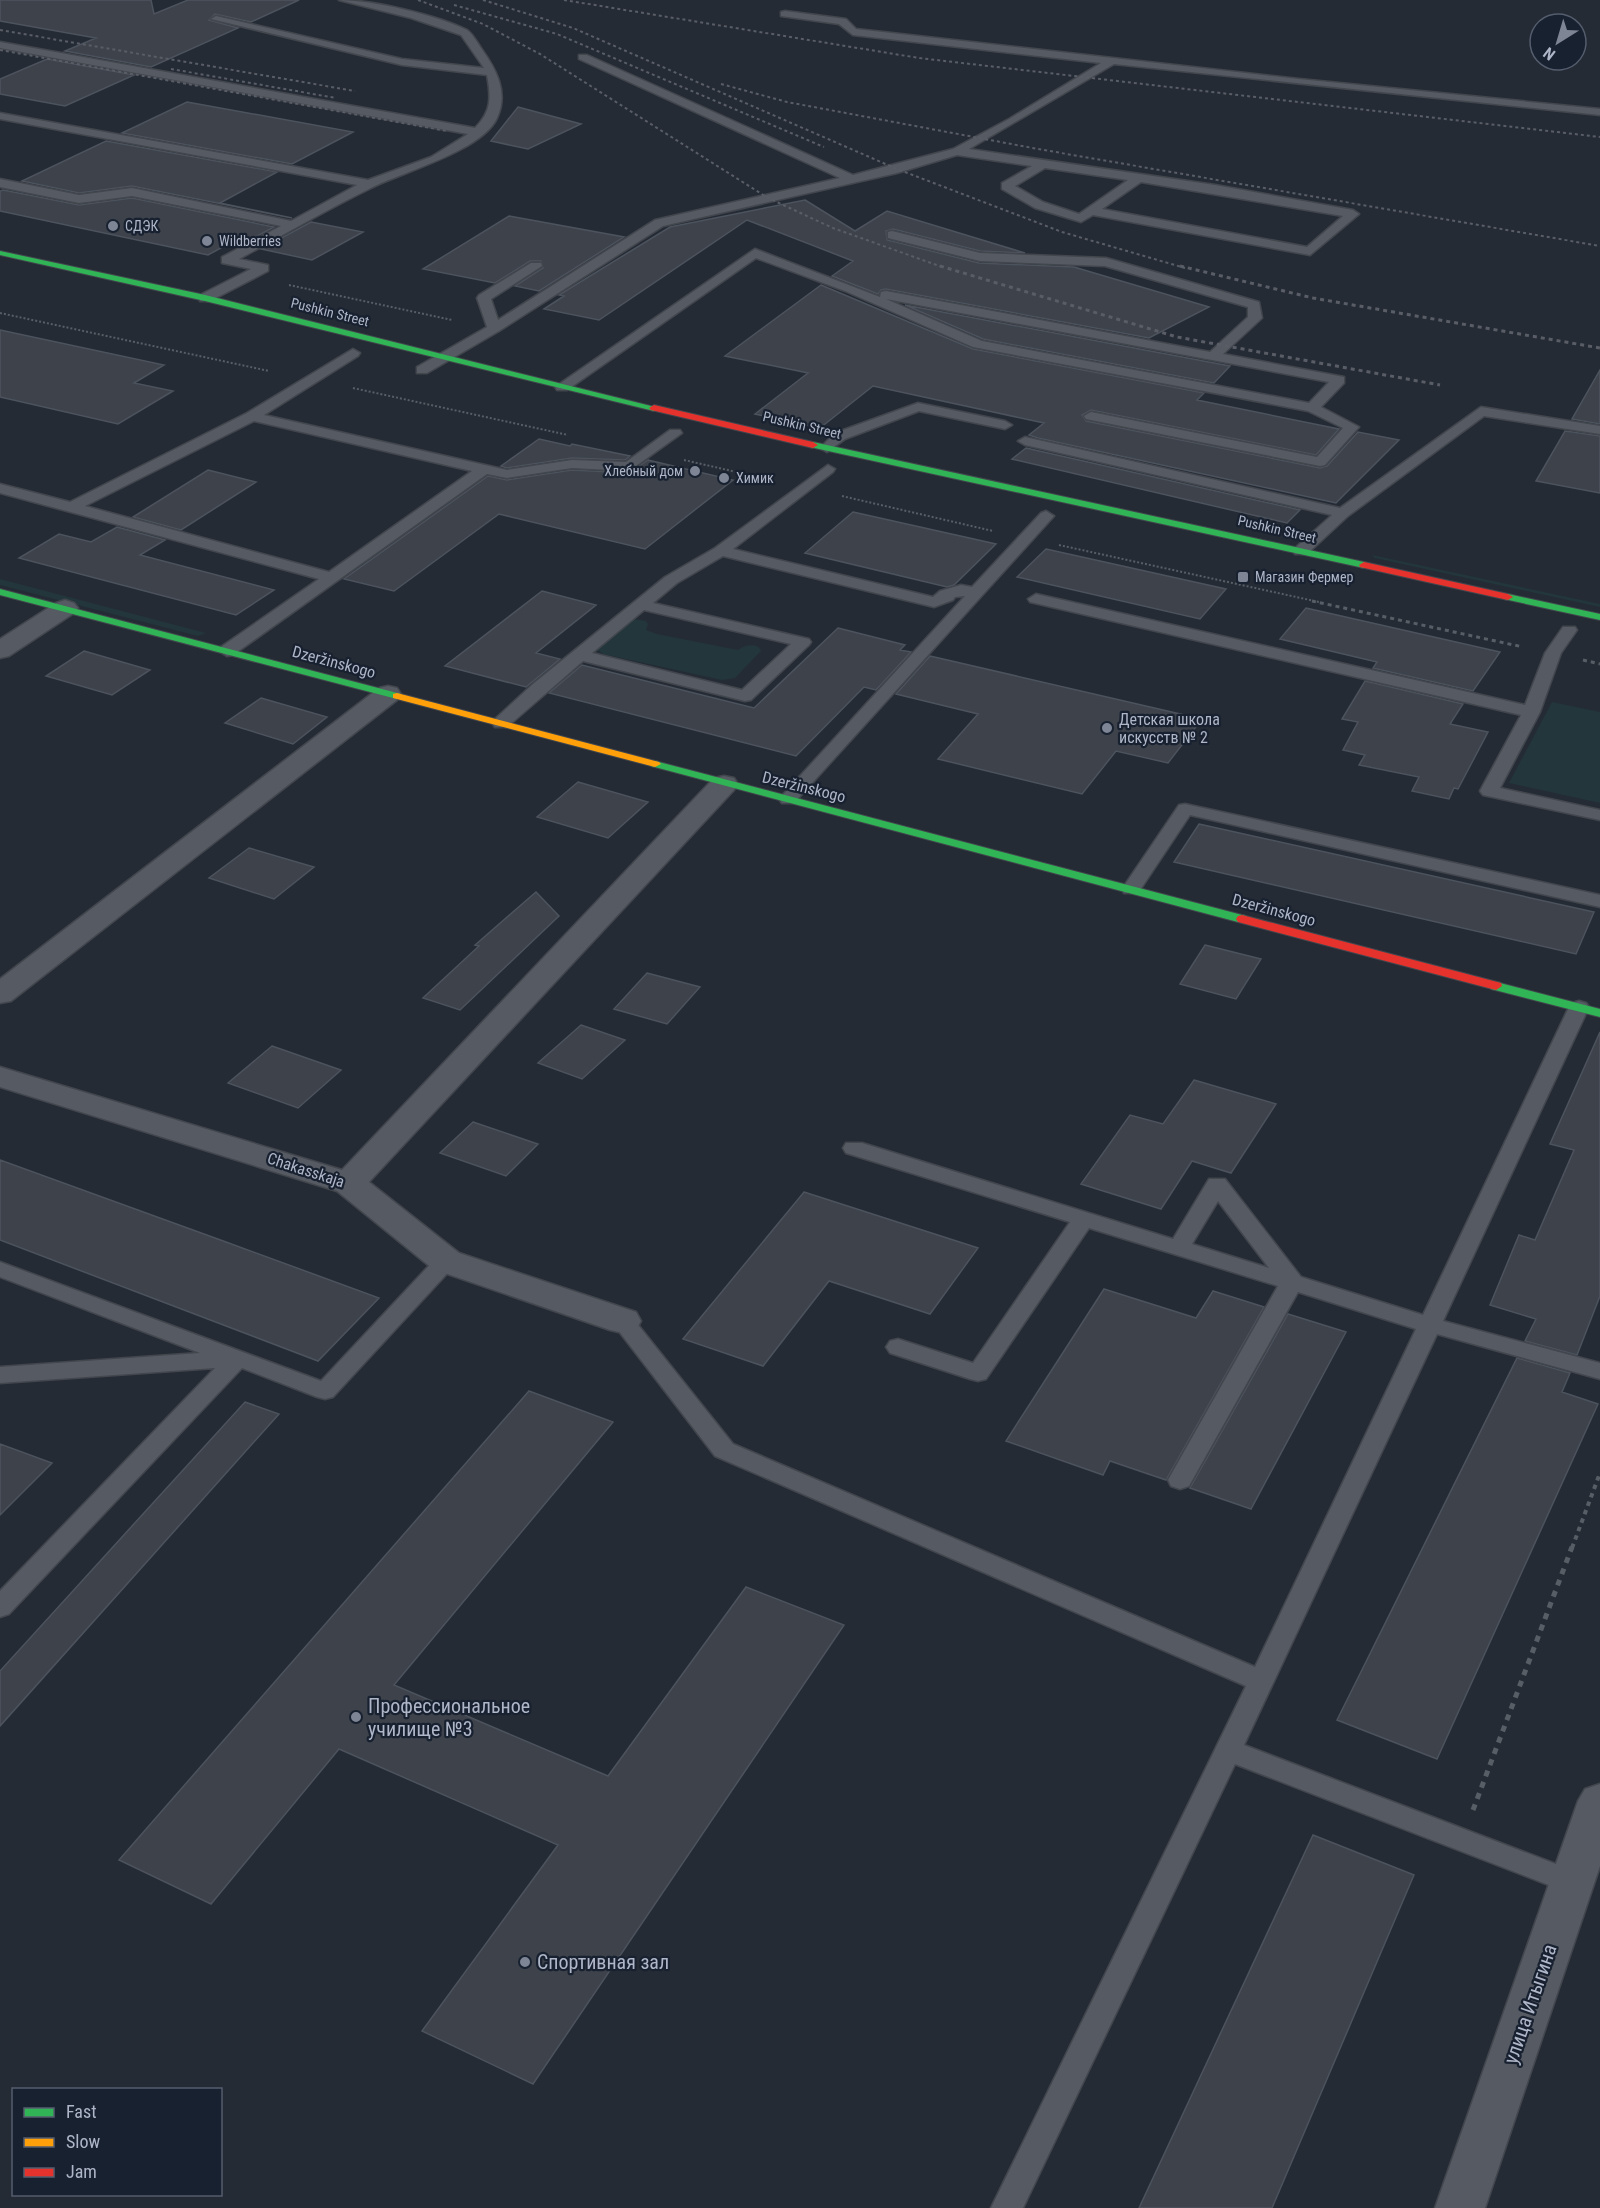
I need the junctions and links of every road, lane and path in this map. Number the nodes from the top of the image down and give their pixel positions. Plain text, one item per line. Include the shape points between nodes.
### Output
1 (344, 0) edge
2 (785, 14) dead end
3 (216, 19) dead end
4 (0, 45) edge
5 (584, 57) dead end
6 (1110, 62) junction
7 (492, 72) junction
8 (1600, 112) edge
9 (0, 116) edge
10 (478, 132) junction
11 (957, 151) junction
12 (1043, 164) junction
13 (1138, 178) junction
14 (851, 179) junction
15 (0, 183) edge
16 (369, 184) junction
17 (1091, 211) junction
18 (293, 225) junction
19 (892, 235) dead end
20 (0, 254) edge
21 (536, 266) dead end
22 (850, 288) junction
23 (206, 298) junction
24 (0, 313) edge
25 (494, 328) junction
26 (330, 348) dead end
27 (359, 354) joint
28 (445, 356) junction
29 (1213, 356) junction
30 (416, 368) joint
31 (445, 376) dead end
32 (312, 379) junction
33 (562, 387) junction
34 (1312, 408) junction
35 (252, 416) junction
36 (1091, 416) dead end
37 (1005, 425) dead end
38 (652, 428) dead end
39 (1600, 430) edge
40 (681, 434) joint
41 (568, 435) dead end
42 (1025, 441) dead end
43 (827, 448) junction
44 (650, 453) junction
45 (806, 464) dead end
46 (484, 469) junction
47 (834, 470) joint
48 (0, 488) edge
49 (804, 488) junction
50 (72, 507) junction
51 (1343, 513) junction
52 (1046, 516) dead end
53 (1026, 538) junction
54 (721, 551) junction
55 (1301, 551) junction
56 (331, 578) junction
57 (0, 592) edge
58 (976, 593) junction
59 (1036, 599) dead end
60 (641, 605) junction
61 (65, 608) junction
62 (1600, 617) edge
63 (1568, 630) dead end
64 (0, 650) edge
65 (227, 651) junction
66 (1552, 653) junction
67 (579, 656) junction
68 (1600, 664) edge
69 (388, 694) junction
70 (1531, 712) junction
71 (501, 723) junction
72 (724, 784) junction
73 (788, 799) junction
74 (1600, 815) edge
75 (1131, 889) junction
76 (1600, 901) edge
77 (0, 994) edge
78 (1579, 1007) junction
79 (1600, 1013) edge
80 (0, 1077) edge
81 (854, 1148) dead end
82 (349, 1183) junction
83 (1084, 1218) junction
84 (1179, 1248) junction
85 (446, 1261) junction
86 (0, 1269) edge
87 (1292, 1282) junction
88 (623, 1321) joint
89 (1430, 1325) junction
90 (898, 1347) dead end
91 (238, 1358) junction
92 (1600, 1371) edge
93 (0, 1375) edge
94 (1600, 1473) edge
95 (1180, 1480) dead end
96 (0, 1607) edge
97 (1262, 1682) junction
98 (1227, 1750) junction
99 (1600, 1801) edge
100 (1462, 1838) junction
101 (1572, 1882) junction
102 (1007, 2208) edge
103 (1460, 2208) edge

1 - 7 lane via 465,33
2 - 6 lane via 842,21 853,32
3 - 7 lane via 402,62
4 - 10 lane
5 - 14 lane
6 - 8 lane
6 - 11 lane
7 - 10 lane via 497,98 490,119
9 - 16 lane
10 - 16 lane via 435,159
11 - 12 lane
11 - 14 lane
12 - 13 lane
12 - 17 lane via 1006,186 1039,205 1081,218
13 - 17 lane
13 - 17 lane via 1353,214 1310,251
14 - 25 lane via 659,223
15 - 18 lane via 79,199 132,192
16 - 18 lane
18 - 23 lane via 227,260 263,268
19 - 29 lane via 980,257 1106,262 1254,305 1255,318
20 - 23 main road, Pushkin Street
21 - 25 lane via 484,298
22 - 29 lane
22 - 33 lane via 755,253
22 - 34 lane via 978,344
23 - 28 main road, Pushkin Street
24 - 32 path
25 - 28 lane
26 - 27 main road
27 - 32 lane
28 - 30 lane
28 - 33 main road, Pushkin Street
29 - 34 lane via 1339,380
30 - 31 main road
32 - 35 lane
32 - 41 path
33 - 43 main road, Pushkin Street
34 - 36 lane via 1352,428 1320,462
35 - 46 lane
35 - 50 lane
37 - 43 lane via 918,407 840,436
38 - 40 main road
39 - 51 lane via 1481,411
40 - 44 lane
42 - 51 lane
43 - 55 main road, Pushkin Street
44 - 46 lane via 629,467 572,464 507,474
44 - 49 path
45 - 47 main road
46 - 56 lane
47 - 49 lane
48 - 50 lane
49 - 53 path
49 - 54 lane
50 - 56 lane
51 - 55 lane
52 - 53 lane
53 - 58 lane
53 - 66 path
54 - 58 lane via 934,602 954,591
54 - 60 lane via 671,580
55 - 62 main road, Pushkin Street
56 - 65 lane
57 - 61 main road, Dzeržinskogo
58 - 73 lane
59 - 70 lane
60 - 67 lane
60 - 67 lane via 803,642 746,696
61 - 64 street
61 - 65 main road, Dzeržinskogo
63 - 66 lane
65 - 69 main road, Dzeržinskogo
66 - 68 path
66 - 70 lane
67 - 71 lane
69 - 71 main road, Dzeržinskogo
69 - 77 street
70 - 74 lane via 1489,791
71 - 72 main road, Dzeržinskogo
72 - 73 main road, Dzeržinskogo
72 - 82 street
73 - 75 main road, Dzeržinskogo
75 - 76 lane via 1185,810
75 - 78 main road, Dzeržinskogo
78 - 79 main road, Dzeržinskogo
78 - 89 lane
80 - 82 street, Chakasskaja
81 - 83 lane
82 - 85 street, Chakasskaja
83 - 84 lane
83 - 90 lane via 978,1373
84 - 87 lane
84 - 87 lane via 1216,1184
85 - 88 street, Chakasskaja
85 - 91 lane via 325,1391
86 - 91 lane
87 - 89 lane
87 - 95 lane
88 - 97 lane via 724,1450
89 - 92 lane
89 - 97 lane
91 - 93 lane
91 - 96 lane
94 - 100 path
97 - 98 lane
98 - 100 lane
98 - 102 lane
99 - 101 street, улица Итыгина
100 - 101 lane
101 - 103 street, улица Итыгина

